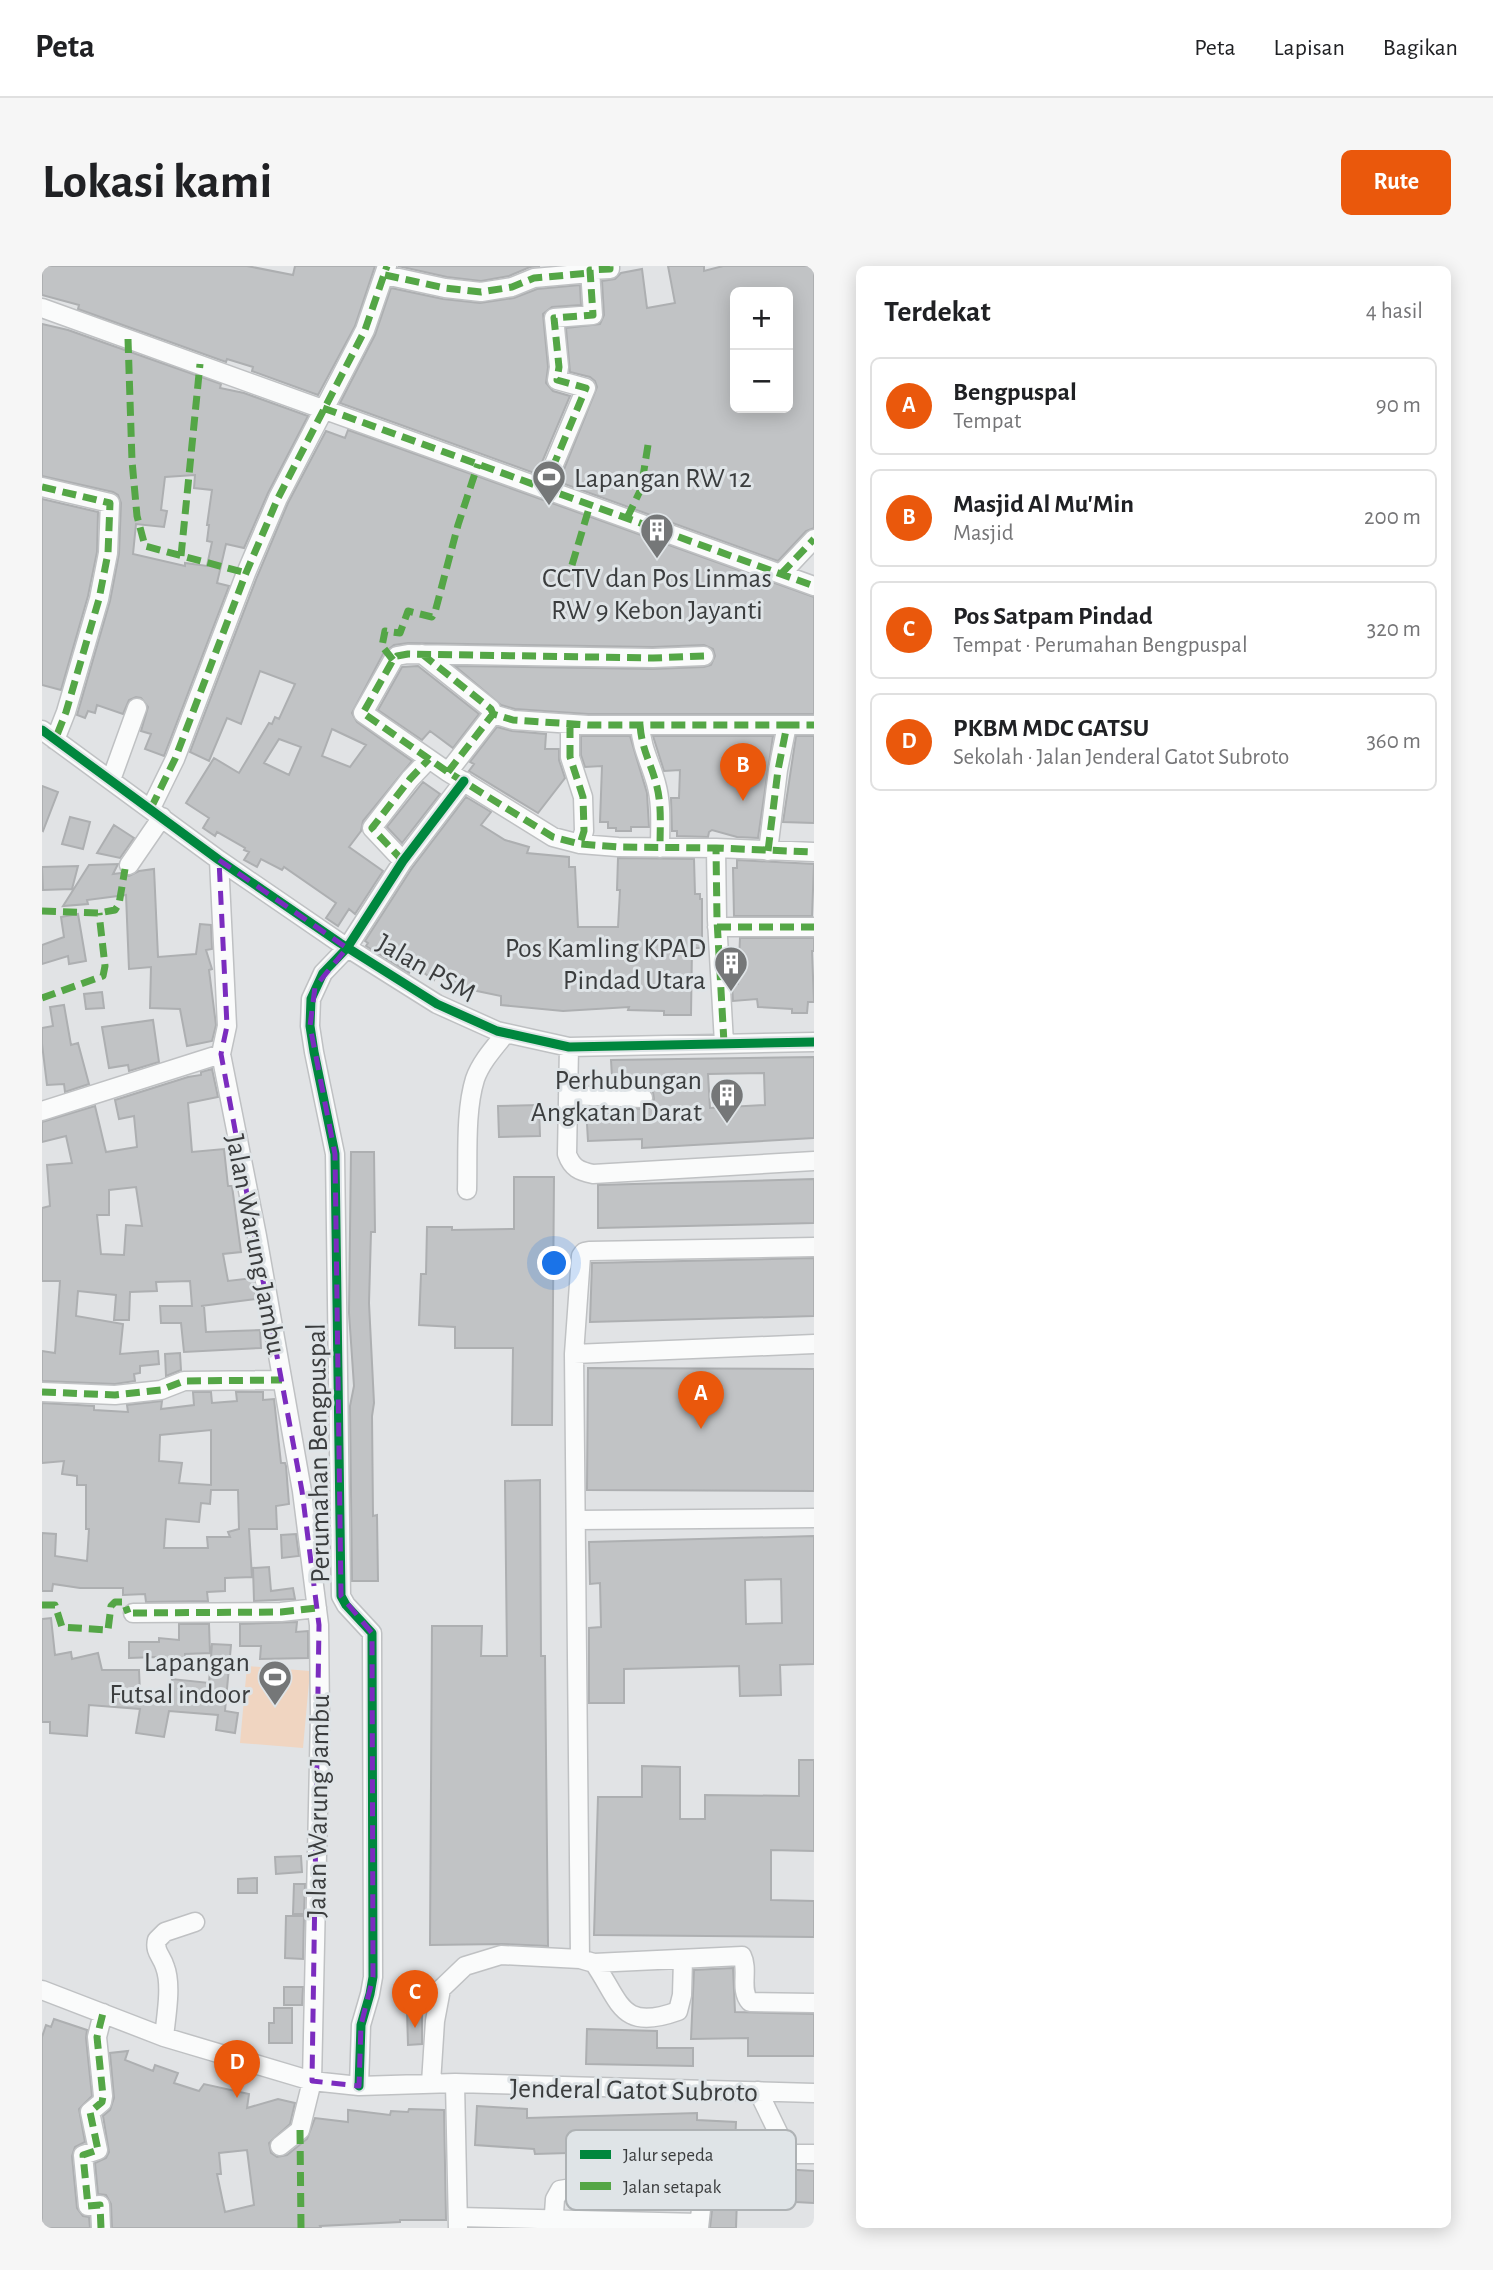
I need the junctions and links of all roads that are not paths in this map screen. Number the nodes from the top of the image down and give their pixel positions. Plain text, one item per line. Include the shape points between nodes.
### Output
1 (610, 266) edge
2 (386, 270) edge
3 (590, 273) junction
4 (42, 308) edge
5 (323, 408) junction
6 (42, 487) edge
7 (544, 488) junction
8 (814, 539) edge
9 (781, 574) junction
10 (814, 586) edge
11 (422, 654) junction
12 (704, 656) dead end
13 (137, 708) dead end
14 (493, 714) junction
15 (570, 724) junction
16 (640, 725) junction
17 (787, 725) junction
18 (814, 725) edge
19 (49, 735) edge
20 (429, 759) junction
21 (448, 772) junction
22 (111, 780) junction
23 (464, 781) junction
24 (157, 813) junction
25 (580, 844) junction
26 (660, 848) junction
27 (716, 848) junction
28 (768, 851) junction
29 (814, 852) edge
30 (219, 859) junction
31 (403, 861) junction
32 (129, 865) dead end
33 (718, 927) junction
34 (814, 927) edge
35 (347, 948) junction
36 (506, 1033) junction
37 (814, 1042) edge
38 (724, 1043) junction
39 (569, 1047) junction
40 (221, 1054) junction
41 (568, 1095) junction
42 (643, 1098) dead end
43 (42, 1111) edge
44 (814, 1161) edge
45 (467, 1189) dead end
46 (814, 1247) edge
47 (814, 1344) edge
48 (574, 1354) junction
49 (282, 1380) junction
50 (42, 1392) edge
51 (814, 1518) edge
52 (577, 1520) junction
53 (317, 1608) junction
54 (133, 1613) dead end
55 (195, 1922) dead end
56 (683, 1959) junction
57 (587, 1961) junction
58 (42, 1990) edge
59 (814, 2003) edge
60 (103, 2013) junction
61 (164, 2037) junction
62 (317, 2082) junction
63 (431, 2083) junction
64 (454, 2083) junction
65 (359, 2085) junction
66 (758, 2091) junction
67 (814, 2092) edge
68 (776, 2130) edge
69 (280, 2146) dead end
70 (796, 2154) edge
71 (814, 2154) edge
72 (566, 2189) edge
73 (458, 2222) edge
74 (483, 2223) edge
75 (553, 2224) edge
76 (699, 2225) edge
77 (101, 2228) edge

1 - 3 street
2 - 3 street via 445,288 481,292 534,278
2 - 5 street via 365,330
3 - 7 street via 593,315 554,318 557,380 586,388
4 - 5 street
5 - 7 street
5 - 24 street via 246,573
6 - 19 street via 110,503 108,554 99,599 66,712
7 - 9 street
8 - 9 street
9 - 10 street
11 - 12 street
11 - 14 street
11 - 20 street via 397,656 363,713
13 - 22 street
14 - 15 street
14 - 21 street
15 - 16 street
15 - 25 street via 570,757 583,797
16 - 17 street
16 - 26 street via 661,809
17 - 18 street
17 - 28 street
19 - 22 street, Jalan PSM
20 - 21 street
20 - 31 street via 372,828
21 - 23 street
22 - 24 street, Jalan PSM
23 - 25 street via 553,837
23 - 31 street, Perumahan Bengpuspal
24 - 30 street, Jalan PSM
24 - 32 street
25 - 26 street
26 - 27 street
27 - 28 street
27 - 33 street
28 - 29 street
30 - 35 street, Jalan PSM
30 - 40 street via 227,1026
31 - 35 street, Perumahan Bengpuspal
33 - 34 street
33 - 38 street
35 - 36 street, Jalan PSM via 438,1004
35 - 65 street, Perumahan Bengpuspal via 314,987 310,1026 335,1154 341,1595 372,1633 373,1977 361,2025
36 - 39 street, Jalan PSM
36 - 45 street via 485,1060 473,1087
37 - 38 street, Jalan PSM
38 - 39 street, Jalan PSM
39 - 41 street
40 - 43 street
40 - 49 street, Jalan Warung Jambu
41 - 42 street
41 - 44 street via 567,1154 580,1172
46 - 48 street via 584,1252
47 - 48 street
48 - 52 street
49 - 50 street via 184,1381 161,1390 115,1395
49 - 53 street, Jalan Warung Jambu
51 - 52 street
52 - 57 street
53 - 54 street
53 - 62 street, Jalan Warung Jambu
55 - 61 street via 165,1932 157,1940 166,1970
56 - 57 street
56 - 57 street via 678,2011 659,2018 636,2018 625,2012 610,1986
56 - 59 street via 742,1956 745,1995 750,2002
57 - 63 street via 501,1955 465,1965 441,1989
58 - 60 street, Jenderal Gatot Subroto
60 - 61 street, Jenderal Gatot Subroto
60 - 77 street via 97,2037 103,2096 90,2112 98,2150 83,2155 88,2206 100,2205
61 - 62 street, Jenderal Gatot Subroto
62 - 65 street, Jenderal Gatot Subroto
62 - 69 street, Jalan Warung Jambu via 300,2130
63 - 64 street, Jenderal Gatot Subroto
63 - 65 street, Jenderal Gatot Subroto
64 - 66 street, Jenderal Gatot Subroto
64 - 73 street
66 - 67 street, Jenderal Gatot Subroto
66 - 68 street
70 - 71 street
72 - 75 street via 556,2194
73 - 74 street
74 - 75 street
75 - 76 street

